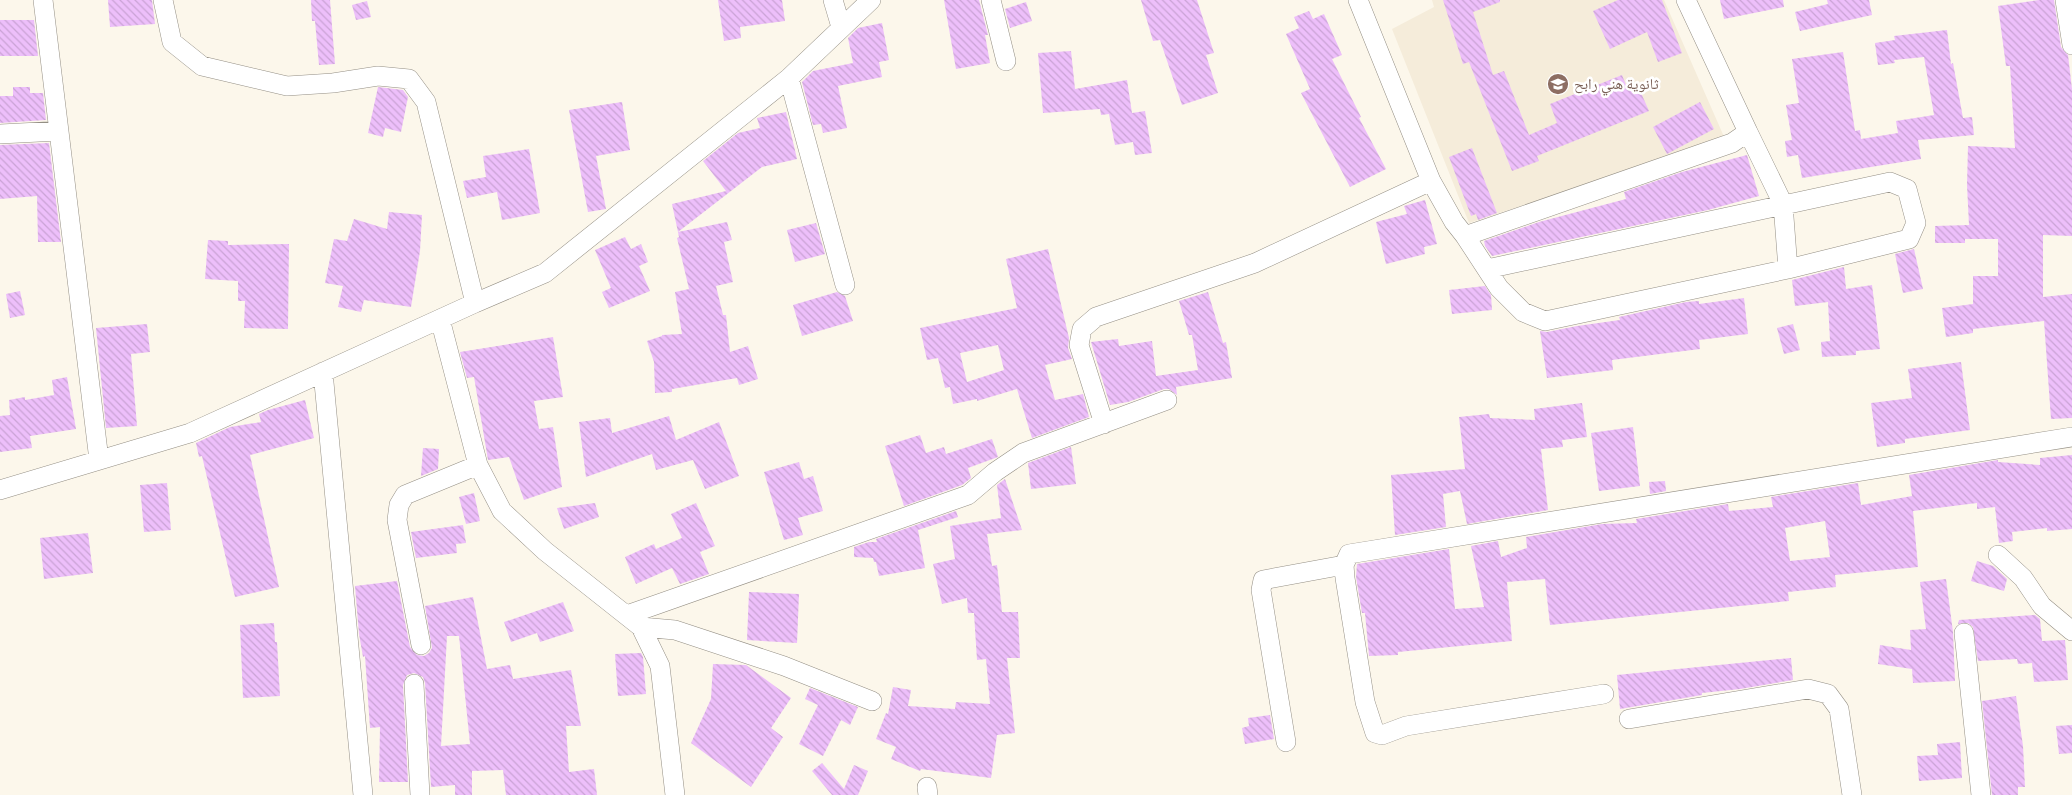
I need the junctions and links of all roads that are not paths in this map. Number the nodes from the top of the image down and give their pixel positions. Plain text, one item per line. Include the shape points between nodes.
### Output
1 (43, 0) edge
2 (163, 0) edge
3 (833, 0) edge
4 (871, 0) edge
5 (991, 0) edge
6 (1358, 0) edge
7 (1686, 0) edge
8 (2065, 0) edge
9 (841, 27) junction
10 (2072, 45) edge
11 (1006, 61) dead end
12 (789, 78) junction
13 (59, 131) junction
14 (1748, 132) junction
15 (0, 134) edge
16 (1431, 181) junction
17 (1783, 204) junction
18 (1465, 236) junction
19 (1487, 269) junction
20 (1788, 269) junction
21 (845, 285) dead end
22 (476, 302) junction
23 (440, 319) junction
24 (323, 372) junction
25 (1167, 400) dead end
26 (1104, 424) junction
27 (2072, 438) edge
28 (99, 460) junction
29 (478, 465) junction
30 (0, 490) edge
31 (1998, 555) dead end
32 (1344, 565) junction
33 (634, 621) junction
34 (2072, 631) edge
35 (1964, 633) dead end
36 (421, 645) dead end
37 (414, 684) dead end
38 (1604, 694) dead end
39 (872, 701) dead end
40 (1629, 719) dead end
41 (1286, 742) dead end
42 (363, 795) edge
43 (420, 795) edge
44 (675, 795) edge
45 (1852, 795) edge
46 (1981, 795) edge

1 - 13 street
2 - 22 street via 172,42 202,66 287,86 378,76 409,79 426,102
3 - 9 street
4 - 9 street
5 - 11 street
6 - 16 street
7 - 14 street
8 - 10 street
9 - 12 street
12 - 21 street
12 - 22 street via 545,273
13 - 15 street
13 - 28 street
14 - 17 street
14 - 18 street via 1732,143
16 - 18 street
16 - 26 street via 1255,263 1096,316 1082,329 1080,345
17 - 19 street
17 - 20 street
17 - 20 street via 1890,182 1907,189 1916,223 1909,239
18 - 19 street
19 - 20 street via 1499,288 1523,312 1545,321
22 - 23 street
23 - 24 street
23 - 29 street
24 - 28 street via 190,433
24 - 42 street
25 - 26 street
26 - 33 street via 1022,453 968,495
27 - 32 street via 1349,554
28 - 30 street
29 - 33 street via 502,511 545,552
29 - 36 street via 405,495 399,505 397,520
31 - 34 street via 2022,578 2042,606
32 - 38 street via 1365,702 1375,733 1382,735 1406,726
32 - 41 street via 1263,580 1261,590
33 - 39 street via 675,630 784,666
33 - 44 street via 660,666
35 - 46 street
37 - 43 street
40 - 45 street via 1808,689 1828,694 1839,709

